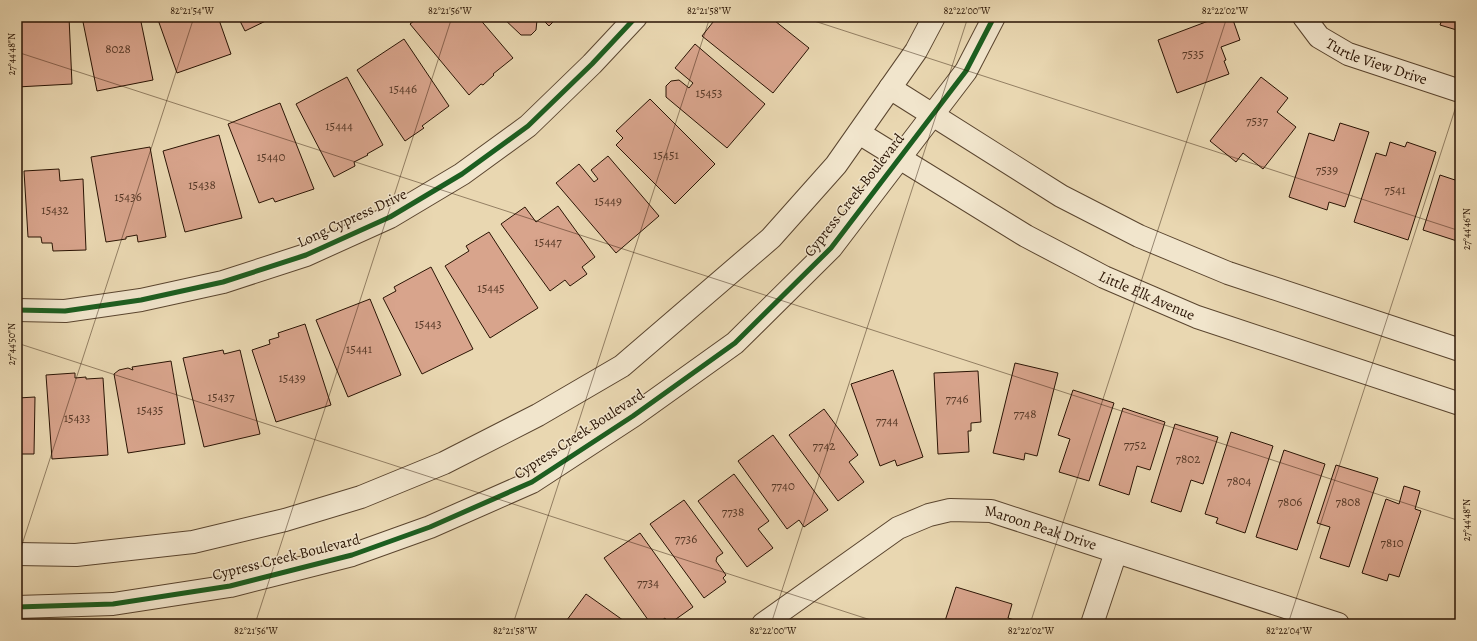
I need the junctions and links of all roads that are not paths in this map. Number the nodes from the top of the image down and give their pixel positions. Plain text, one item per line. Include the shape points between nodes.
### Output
1 (636, 17) edge
2 (934, 17) edge
3 (994, 17) edge
4 (1304, 17) edge
5 (890, 88) junction
6 (1460, 91) edge
7 (932, 115) junction
8 (859, 133) junction
9 (899, 158) junction
10 (17, 310) edge
11 (1460, 350) edge
12 (1460, 404) edge
13 (1116, 552) junction
14 (17, 554) edge
15 (17, 607) edge
16 (763, 624) edge
17 (1092, 624) edge
18 (1338, 624) edge

1 - 10 street, Long Cypress Drive via 528,126 462,174 390,217 306,255 223,282 125,302 65,310
2 - 5 street via 916,51
3 - 7 street, Cypress Creek Boulevard via 966,71
4 - 6 street, Turtle View Drive via 1319,37 1348,54
5 - 7 street
5 - 8 street
7 - 9 street, Cypress Creek Boulevard
7 - 11 street via 1061,196 1139,236 1228,273
8 - 9 street, Little Elk Avenue
8 - 14 street via 836,165 771,238 622,366 538,415 444,463 361,497 285,520 193,542 76,555
9 - 12 street, Little Elk Avenue via 1026,236 1104,277 1197,317
9 - 15 street, Cypress Creek Boulevard via 831,248 735,343 632,416 532,482 430,527 352,555 230,586 113,604
13 - 16 street, Maroon Peak Drive via 991,511 950,510 898,528
13 - 17 street
13 - 18 street, Maroon Peak Drive

